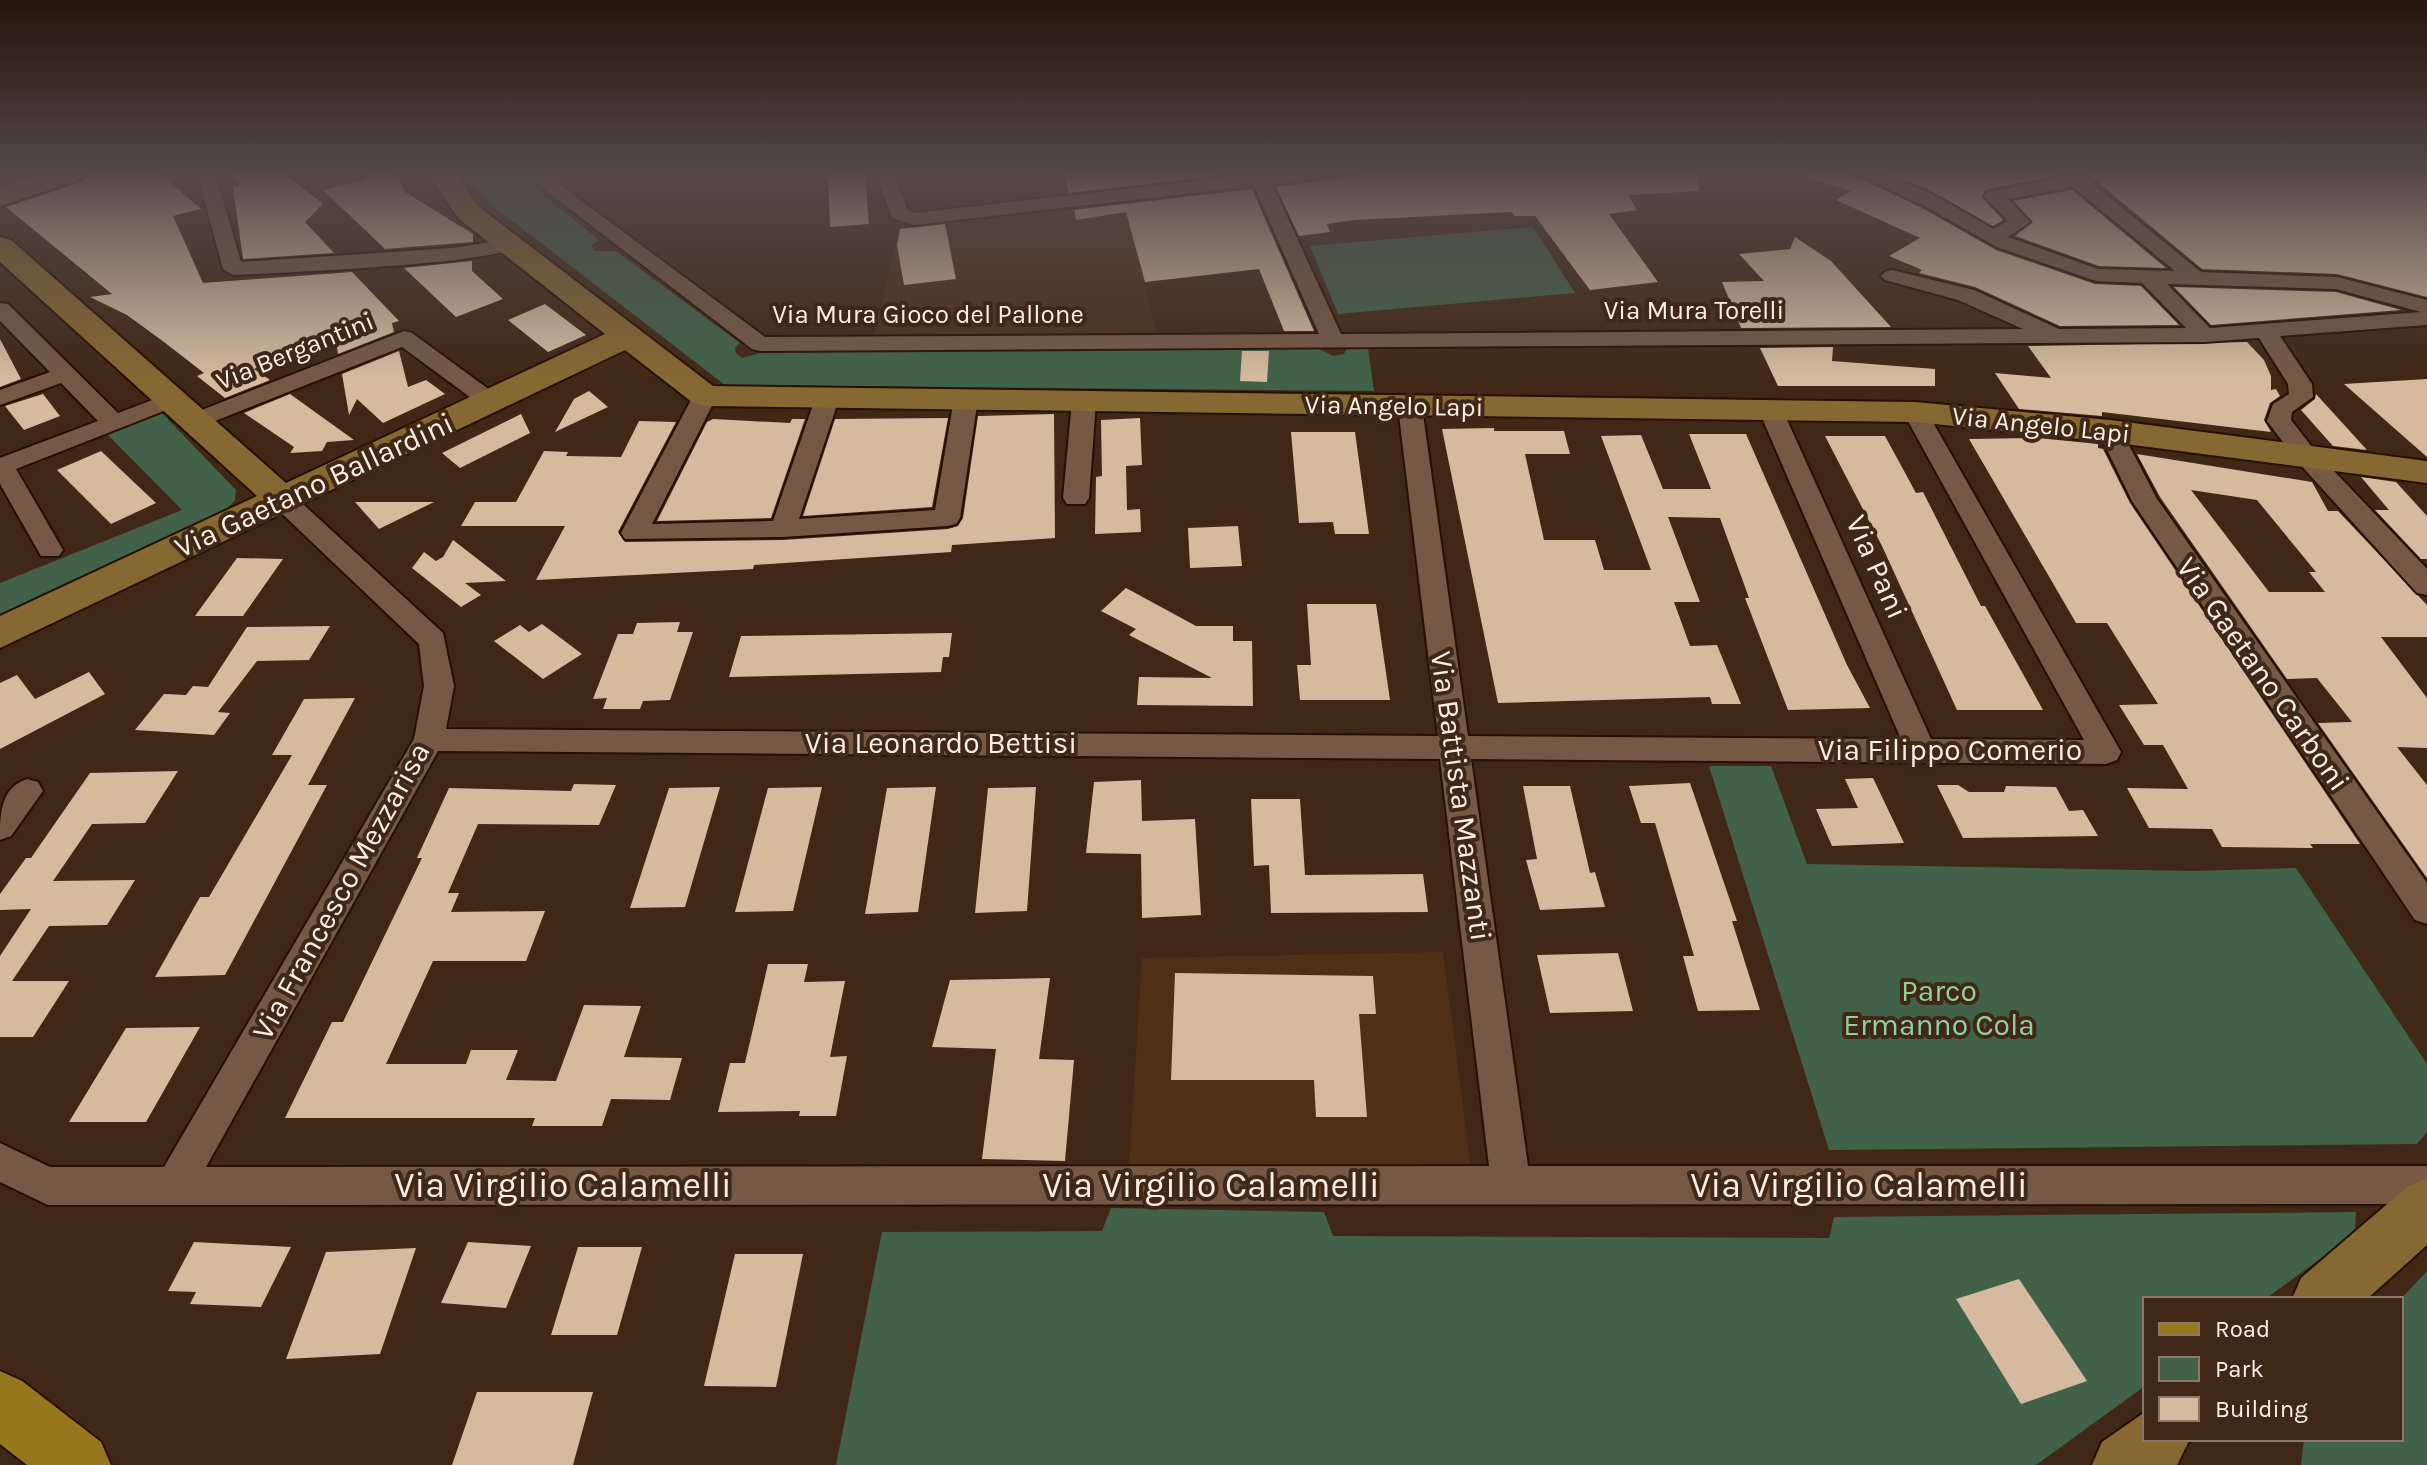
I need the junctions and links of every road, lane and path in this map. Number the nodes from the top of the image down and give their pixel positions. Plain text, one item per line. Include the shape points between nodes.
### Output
1 (225, 241) edge
2 (505, 241) edge
3 (623, 241) edge
4 (1293, 241) edge
5 (2003, 241) edge
6 (2152, 241) edge
7 (510, 245) junction
8 (1, 249) edge
9 (1892, 276) dead end
10 (2150, 279) junction
11 (2199, 281) junction
12 (2427, 307) edge
13 (2, 313) edge
14 (2427, 318) edge
15 (2265, 330) junction
16 (2205, 335) junction
17 (627, 336) junction
18 (2056, 336) junction
19 (1332, 339) junction
20 (66, 374) junction
21 (705, 396) junction
22 (0, 398) edge
23 (827, 399) junction
24 (966, 399) junction
25 (490, 401) junction
26 (1084, 401) junction
27 (1410, 407) junction
28 (184, 410) junction
29 (1771, 411) junction
30 (1915, 412) junction
31 (114, 423) junction
32 (2110, 431) junction
33 (2307, 457) junction
34 (2427, 472) edge
35 (1076, 498) dead end
36 (283, 500) junction
37 (783, 529) junction
38 (50, 550) dead end
39 (2427, 586) edge
40 (0, 633) edge
41 (429, 740) junction
42 (1453, 747) junction
43 (1921, 750) junction
44 (27, 791) dead end
45 (0, 827) edge
46 (2427, 910) edge
47 (0, 1162) edge
48 (175, 1185) junction
49 (1511, 1185) junction
50 (2427, 1185) edge
51 (2427, 1207) edge
52 (2324, 1297) edge
53 (0, 1403) edge
54 (2155, 1441) edge
55 (78, 1465) edge
56 (2125, 1465) edge

1 - 7 street via 233,269
2 - 7 street
3 - 19 street, Via Mura Gioco del Pallone via 760,344
4 - 19 street
5 - 10 street via 2096,275
6 - 11 street
7 - 17 street
8 - 28 street
9 - 18 street, Via Mura Torelli via 1966,295
10 - 11 street
10 - 16 street
11 - 12 street via 2337,283
13 - 20 street
14 - 15 street, Via Mura Torelli
15 - 16 street, Via Mura Torelli
15 - 33 street via 2300,384 2301,397 2281,409 2279,421
16 - 18 street, Via Mura Torelli
17 - 21 street
17 - 25 street, Via Gaetano Ballardini
18 - 19 street, Via Mura Torelli
20 - 22 street
20 - 31 street
21 - 23 street, Via Angelo Lapi
21 - 37 street via 634,533
23 - 24 street, Via Angelo Lapi
23 - 37 street
24 - 26 street, Via Angelo Lapi
24 - 37 street via 947,518
25 - 28 street, Via Bergantini via 404,338
25 - 36 street, Via Gaetano Ballardini
26 - 27 street, Via Angelo Lapi
26 - 35 street
27 - 29 street, Via Angelo Lapi
27 - 42 street, Via Battista Mazzanti
28 - 31 street
28 - 36 street
29 - 30 street, Via Angelo Lapi
29 - 43 street, Via Pani
30 - 32 street, Via Angelo Lapi
30 - 43 street, Via Filippo Comerio via 2106,752
31 - 38 street via 2,466
32 - 33 street, Via Angelo Lapi
32 - 46 street, Via Gaetano Carboni via 2145,501
33 - 34 street, Via Angelo Lapi
33 - 39 street
36 - 40 street, Via Gaetano Ballardini
36 - 41 street, Via Francesco Mezzarisa via 433,640 439,686
41 - 42 street, Via Leonardo Bettisi
41 - 48 street, Via Francesco Mezzarisa
42 - 43 street, Via Filippo Comerio
42 - 49 street, Via Battista Mazzanti
44 - 45 street
47 - 48 street, Via Virgilio Calamelli via 48,1186
48 - 49 street, Via Virgilio Calamelli
49 - 50 street, Via Virgilio Calamelli
51 - 52 street
53 - 55 main road
54 - 56 street

